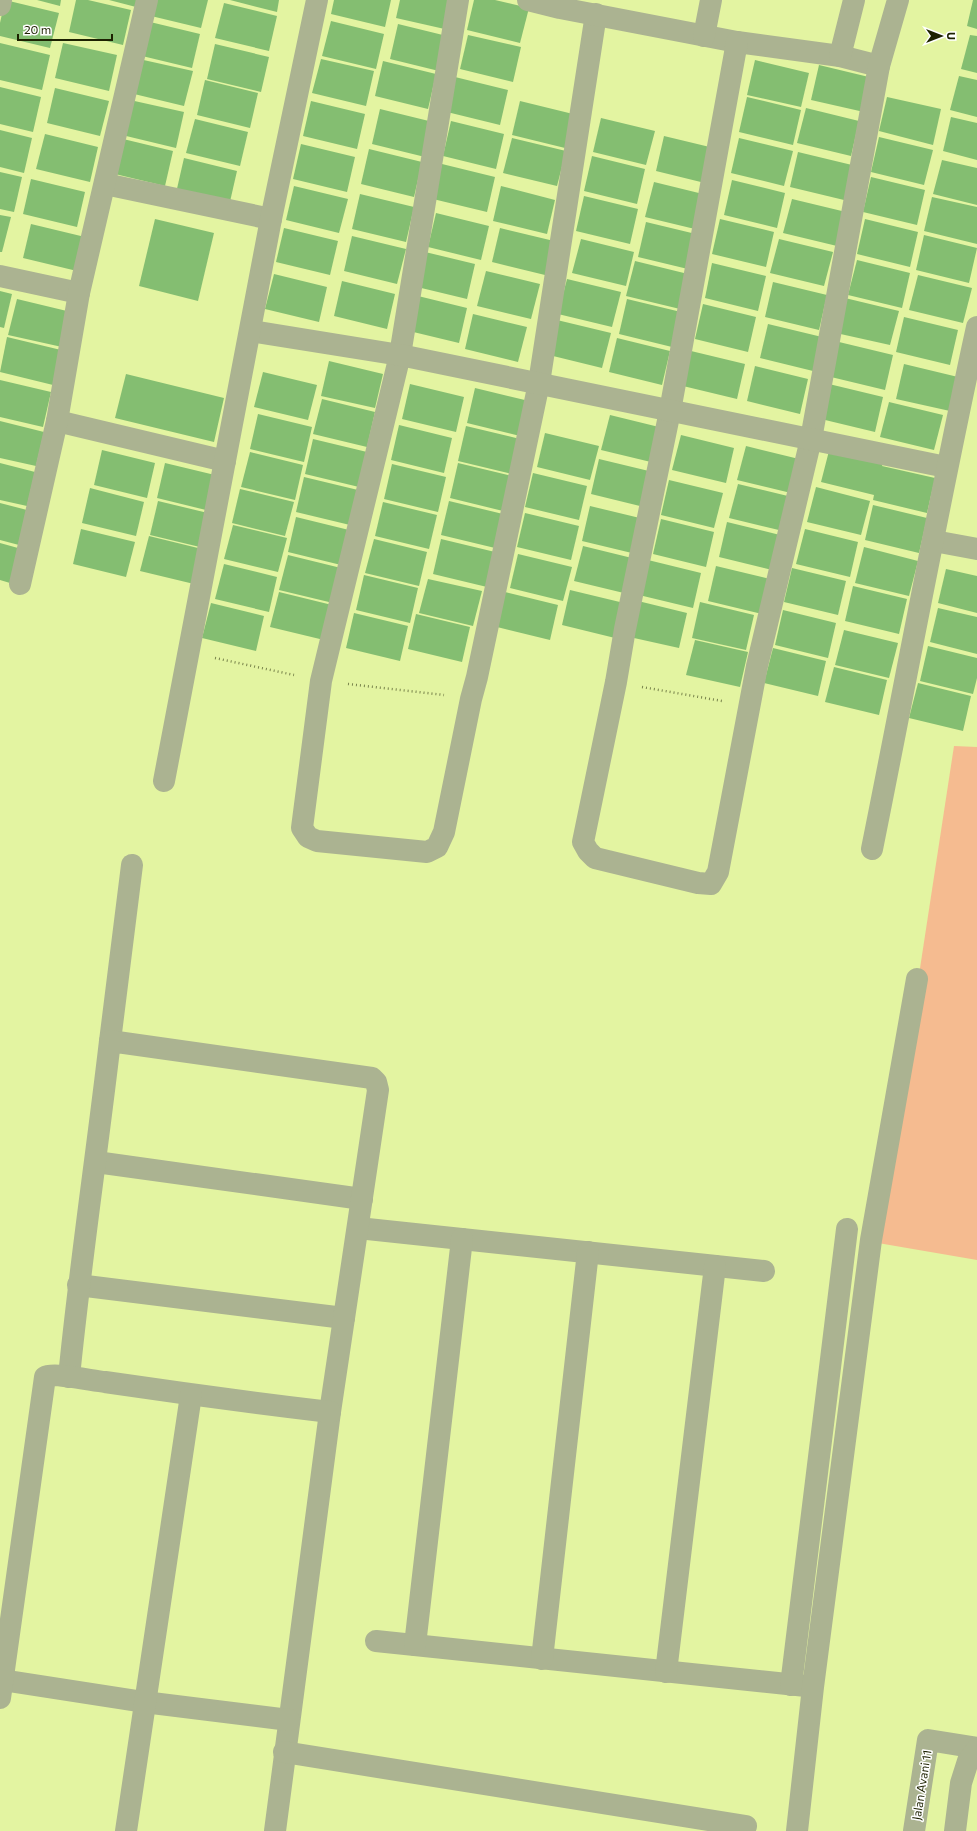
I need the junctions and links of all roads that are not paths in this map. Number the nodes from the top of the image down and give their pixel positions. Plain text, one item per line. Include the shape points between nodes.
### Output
1 (1, 0) edge
2 (146, 0) edge
3 (317, 0) edge
4 (458, 0) edge
5 (528, 0) edge
6 (711, 0) edge
7 (854, 0) edge
8 (898, 0) edge
9 (561, 4) edge
10 (0, 5) edge
11 (596, 14) junction
12 (704, 36) junction
13 (737, 42) junction
14 (840, 56) junction
15 (879, 66) junction
16 (105, 184) junction
17 (271, 219) junction
18 (0, 276) edge
19 (79, 293) junction
20 (977, 326) edge
21 (251, 331) junction
22 (400, 355) junction
23 (972, 374) edge
24 (539, 383) junction
25 (670, 411) junction
26 (57, 421) junction
27 (811, 439) junction
28 (225, 461) junction
29 (946, 467) junction
30 (934, 541) junction
31 (977, 549) edge
32 (20, 584) dead end
33 (164, 781) dead end
34 (872, 849) dead end
35 (132, 866) dead end
36 (917, 979) dead end
37 (110, 1041) junction
38 (96, 1162) junction
39 (362, 1199) junction
40 (358, 1228) junction
41 (847, 1229) dead end
42 (462, 1239) junction
43 (588, 1252) junction
44 (715, 1266) junction
45 (764, 1271) dead end
46 (78, 1285) junction
47 (344, 1318) junction
48 (69, 1377) junction
49 (190, 1395) junction
50 (330, 1412) junction
51 (376, 1641) dead end
52 (415, 1646) junction
53 (542, 1659) junction
54 (666, 1672) junction
55 (791, 1685) junction
56 (813, 1687) junction
57 (1, 1689) edge
58 (144, 1702) junction
59 (289, 1720) junction
60 (977, 1749) edge
61 (284, 1752) junction
62 (746, 1826) dead end
63 (126, 1831) edge
64 (275, 1831) edge
65 (797, 1831) edge
66 (914, 1831) edge
67 (955, 1831) edge

1 - 10 street
2 - 16 street
3 - 17 street
4 - 22 street
5 - 9 street
6 - 12 street
7 - 14 street
8 - 15 street
9 - 11 street
11 - 12 street
11 - 24 street
12 - 13 street
13 - 14 street
13 - 25 street
14 - 15 street
15 - 27 street
16 - 17 street
16 - 19 street
17 - 21 street
18 - 19 street
19 - 26 street
20 - 23 street
21 - 22 street
21 - 28 street
22 - 24 street
22 - 24 street via 321,681 302,828 308,838 317,841 427,852 437,847 444,832
23 - 29 street
24 - 25 street
25 - 27 street
25 - 27 street via 583,842 595,858 698,883 711,884 718,872 757,666
26 - 28 street
26 - 32 street
27 - 29 street
28 - 33 street
29 - 30 street
30 - 31 street
30 - 34 street
35 - 37 street
36 - 56 street via 871,1240
37 - 38 street
37 - 39 street via 372,1078 378,1090
38 - 39 street
38 - 46 street
39 - 40 street
40 - 42 street
40 - 47 street
41 - 55 street
42 - 43 street
42 - 52 street
43 - 44 street
43 - 53 street
44 - 45 street
44 - 54 street
46 - 47 street
46 - 48 street
47 - 50 street
48 - 49 street
48 - 57 street via 48,1375 43,1382
49 - 50 street
49 - 58 street
50 - 59 street
51 - 52 street
52 - 53 street
53 - 54 street
54 - 55 street
55 - 56 street
56 - 65 street
57 - 58 street
58 - 59 street
58 - 63 street
59 - 61 street
60 - 66 street, Jalan Avani 11 via 928,1740
60 - 67 street via 968,1761 961,1783
61 - 62 street
61 - 64 street

